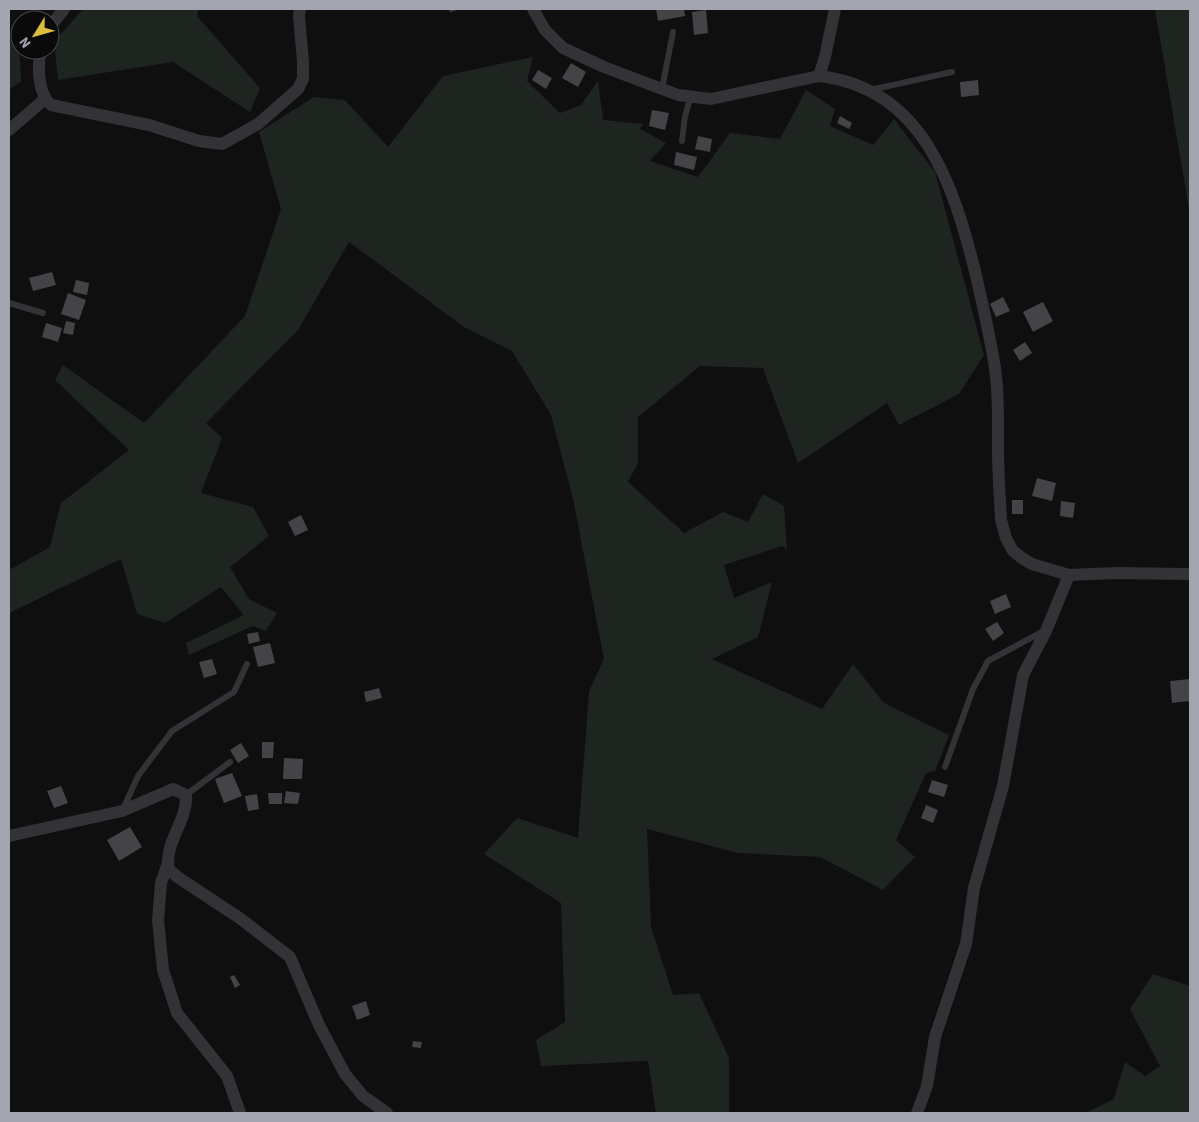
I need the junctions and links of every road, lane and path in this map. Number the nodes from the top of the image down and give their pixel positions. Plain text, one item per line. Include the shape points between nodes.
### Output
1 (300, 9) edge
2 (533, 9) edge
3 (835, 9) edge
4 (673, 32) dead end
5 (825, 57) junction
6 (41, 60) edge
7 (952, 72) dead end
8 (819, 76) junction
9 (837, 78) junction
10 (662, 89) junction
11 (868, 91) junction
12 (691, 96) junction
13 (45, 100) junction
14 (9, 130) edge
15 (682, 141) dead end
16 (9, 303) edge
17 (43, 313) dead end
18 (1190, 574) edge
19 (1069, 575) junction
20 (1046, 630) junction
21 (247, 664) dead end
22 (230, 762) dead end
23 (945, 767) dead end
24 (186, 795) junction
25 (122, 811) junction
26 (9, 836) edge
27 (168, 863) junction
28 (240, 1113) edge
29 (387, 1113) edge
30 (917, 1113) edge

1 - 13 street via 303,80 298,89 258,124 227,142 199,141 149,126 57,107
2 - 10 street via 563,48
3 - 5 street
4 - 10 lane
5 - 8 street
5 - 9 street
6 - 13 street via 41,86
7 - 11 lane
8 - 9 street
8 - 12 street via 711,99
9 - 11 street
10 - 12 street
11 - 19 street via 898,110 926,140 961,215 995,368 1001,520 1006,538 1013,551 1032,564
12 - 15 lane
13 - 14 street
16 - 17 lane
18 - 19 street
19 - 20 street
20 - 23 lane via 988,661 973,689
20 - 30 street via 1023,675 1003,786 974,888 966,944 935,1037 927,1086
21 - 25 lane via 234,692 172,732 138,776
22 - 24 lane
24 - 25 street via 173,789
24 - 27 street via 187,805 168,854
25 - 26 street
27 - 28 street via 161,883 158,920 163,970 177,1013 227,1076
27 - 29 street via 169,870 179,878 241,919 290,957 319,1025 346,1074 363,1096

